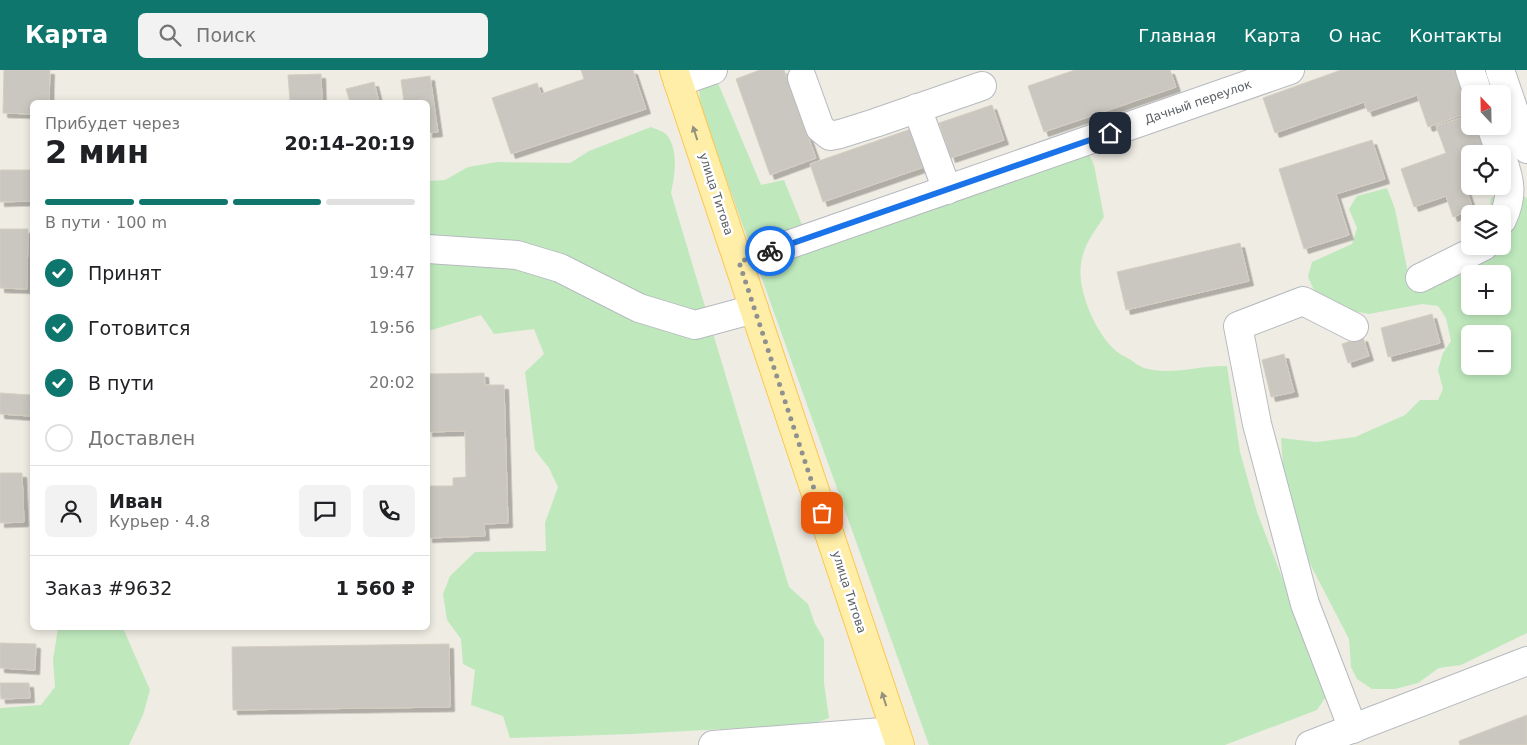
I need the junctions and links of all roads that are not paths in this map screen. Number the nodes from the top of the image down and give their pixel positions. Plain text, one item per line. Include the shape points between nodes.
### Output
1 (713, 70) edge
2 (1290, 70) edge
3 (1470, 70) edge
4 (1500, 70) edge
5 (676, 76) edge
6 (802, 78) dead end
7 (1475, 85) edge
8 (982, 86) dead end
9 (918, 108) junction
10 (1527, 149) edge
11 (947, 190) junction
12 (430, 248) edge
13 (1466, 255) edge
14 (739, 262) junction
15 (1420, 278) dead end
16 (754, 309) junction
17 (1354, 328) dead end
18 (1527, 662) edge
19 (1353, 729) junction
20 (898, 738) edge
21 (713, 745) edge
22 (1310, 745) edge

1 - 5 street
2 - 11 street, Дачный переулок
3 - 7 street
4 - 10 street
14 -> 5 main road, улица Титова
6 - 9 street via 820,128 830,136
8 - 9 street
9 - 11 street
11 - 14 street, Дачный переулок
12 - 16 street via 517,255 560,268 639,308 696,325
13 - 15 street
14 - 16 main road, улица Титова
20 -> 16 main road, улица Титова
17 - 19 street via 1303,301 1238,326 1257,424 1305,604
18 - 19 street
19 - 22 street
20 - 21 street

